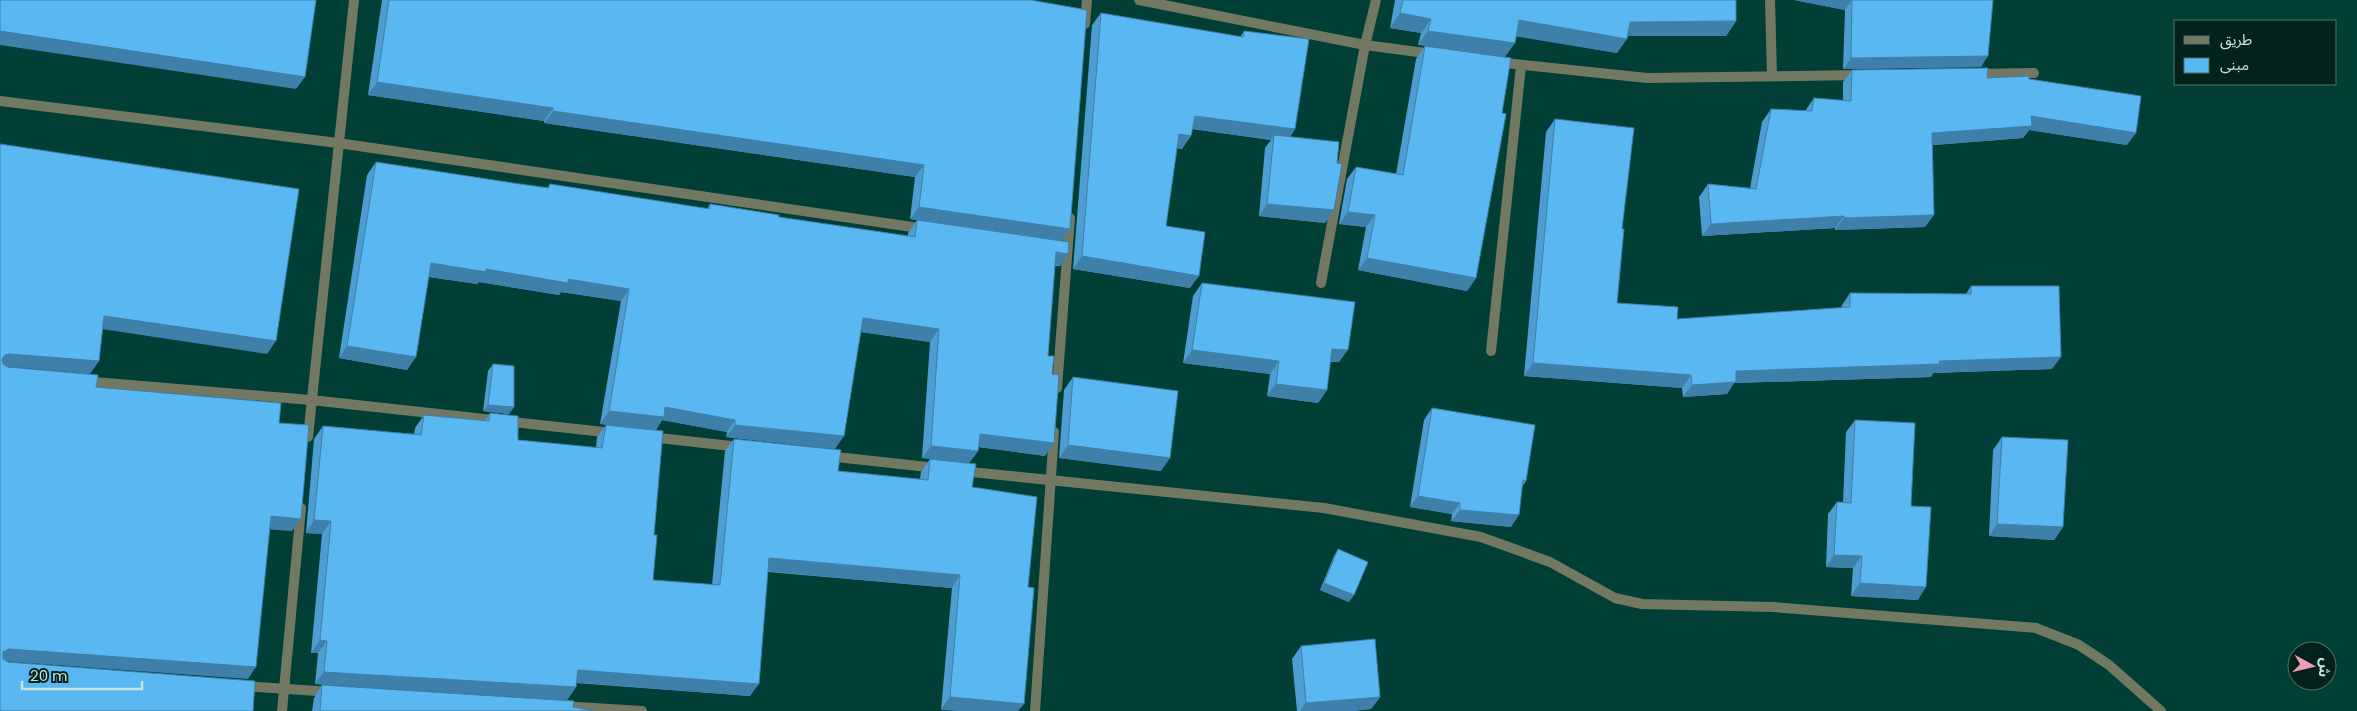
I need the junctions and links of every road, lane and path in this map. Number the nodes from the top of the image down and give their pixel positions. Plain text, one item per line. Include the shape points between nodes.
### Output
1 (354, 0) edge
2 (1087, 0) edge
3 (1138, 0) edge
4 (1376, 0) edge
5 (1770, 0) edge
6 (1084, 38) edge
7 (1365, 45) junction
8 (1443, 55) edge
9 (1482, 60) edge
10 (1522, 66) junction
11 (2034, 73) dead end
12 (1966, 74) edge
13 (1869, 75) edge
14 (1772, 76) junction
15 (0, 101) edge
16 (338, 142) junction
17 (1070, 211) edge
18 (939, 231) edge
19 (1321, 283) dead end
20 (1491, 351) dead end
21 (68, 379) edge
22 (311, 400) junction
23 (1056, 404) edge
24 (1054, 423) edge
25 (306, 448) edge
26 (754, 448) edge
27 (814, 455) edge
28 (1050, 480) junction
29 (302, 496) edge
30 (234, 685) edge
31 (283, 689) junction
32 (343, 693) edge
33 (552, 706) edge
34 (282, 711) edge
35 (642, 711) edge
36 (1035, 711) edge
37 (2161, 711) edge

1 - 16 street
2 - 6 street
3 - 7 street
4 - 7 street
5 - 14 street
7 - 8 street
7 - 19 street
9 - 10 street
10 - 14 street via 1647,78
10 - 20 street
11 - 12 street
13 - 14 street
15 - 16 street
16 - 18 street
16 - 22 street
17 - 23 street via 1063,249
21 - 22 street
22 - 25 street
22 - 26 street
24 - 28 street
27 - 28 street
28 - 36 street
28 - 37 street via 1324,508 1481,537 1550,562 1615,598 1642,604 1773,606 2036,628 2079,645 2109,665
29 - 31 street
30 - 31 street
31 - 32 street
31 - 34 street
33 - 35 street

